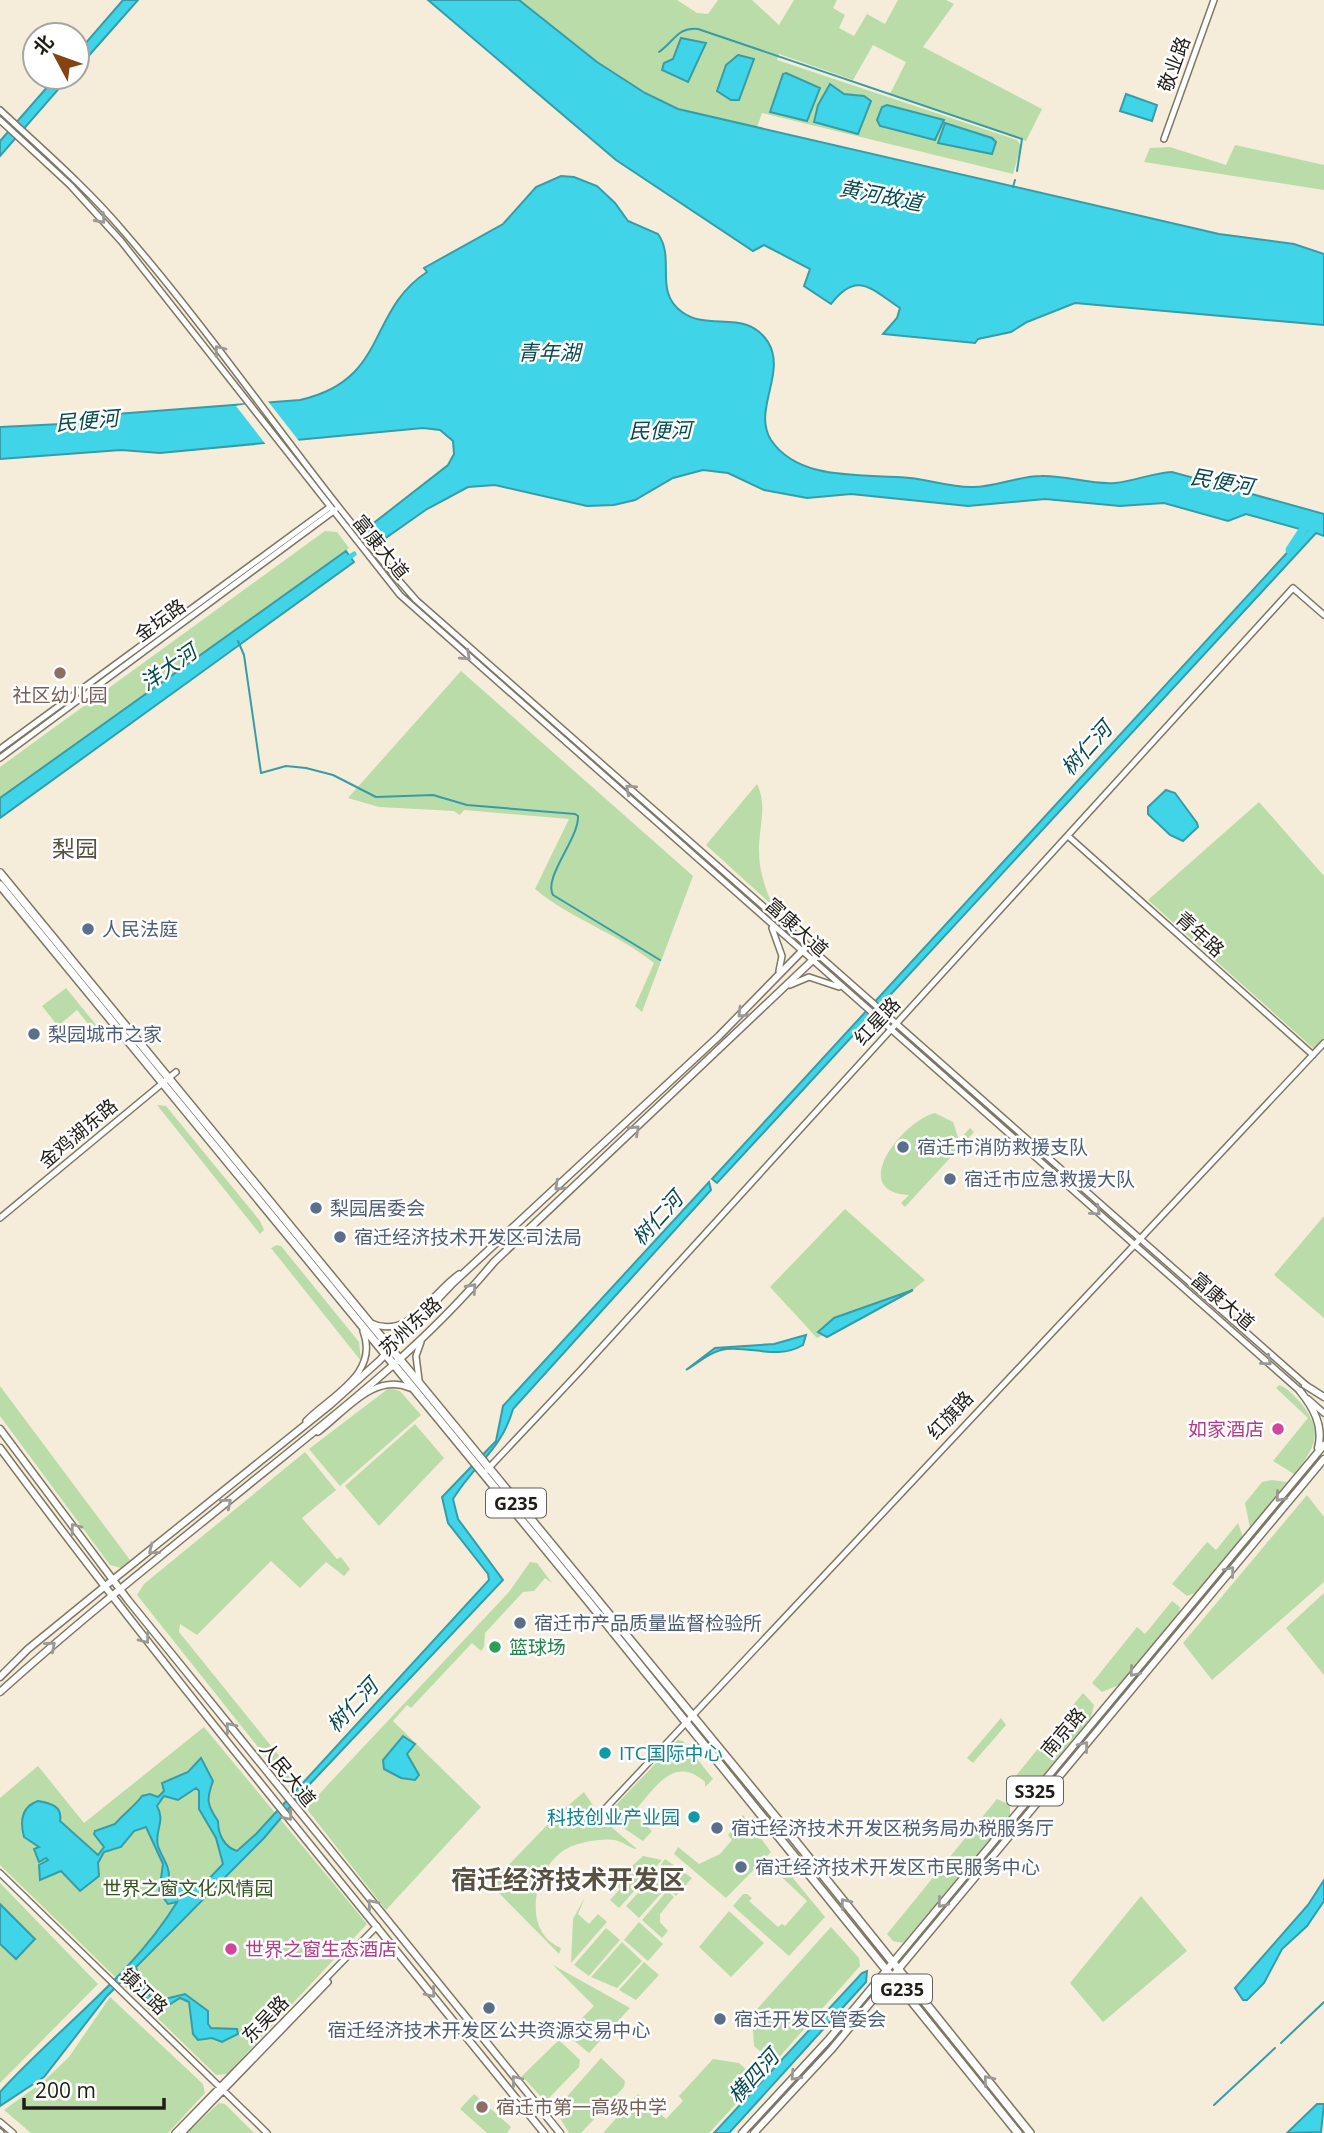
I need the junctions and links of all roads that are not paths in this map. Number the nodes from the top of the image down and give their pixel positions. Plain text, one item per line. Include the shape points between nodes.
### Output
1 (1214, 0) edge
2 (1, 111) edge
3 (0, 120) edge
4 (1164, 139) dead end
5 (316, 478) junction
6 (309, 482) junction
7 (337, 505) junction
8 (331, 510) junction
9 (1324, 615) edge
10 (566, 733) junction
11 (560, 740) junction
12 (0, 750) edge
13 (0, 758) edge
14 (598, 761) junction
15 (593, 768) junction
16 (1068, 836) junction
17 (0, 873) edge
18 (0, 885) edge
19 (769, 920) junction
20 (804, 949) junction
21 (814, 958) junction
22 (770, 984) junction
23 (846, 990) junction
24 (778, 992) junction
25 (893, 1027) junction
26 (1324, 1043) edge
27 (1313, 1055) junction
28 (169, 1077) junction
29 (0, 1218) edge
30 (1139, 1238) junction
31 (1134, 1244) junction
32 (479, 1261) junction
33 (363, 1323) junction
34 (424, 1336) junction
35 (387, 1351) junction
36 (396, 1362) junction
37 (362, 1376) junction
38 (370, 1385) junction
39 (1306, 1385) joint
40 (418, 1388) junction
41 (1300, 1391) junction
42 (1324, 1400) edge
43 (1324, 1413) edge
44 (0, 1429) edge
45 (292, 1437) junction
46 (298, 1445) junction
47 (1324, 1445) edge
48 (0, 1448) edge
49 (1313, 1458) junction
50 (1324, 1459) edge
51 (485, 1471) junction
52 (114, 1580) junction
53 (104, 1587) junction
54 (121, 1590) junction
55 (111, 1596) junction
56 (183, 1668) junction
57 (174, 1675) junction
58 (0, 1677) edge
59 (0, 1692) edge
60 (688, 1719) junction
61 (265, 1770) junction
62 (257, 1778) junction
63 (603, 1811) dead end
64 (0, 1873) edge
65 (378, 1927) junction
66 (896, 1966) junction
67 (890, 1974) junction
68 (222, 2089) junction
69 (0, 2122) edge
70 (13, 2133) edge
71 (175, 2133) edge
72 (182, 2133) edge
73 (267, 2133) edge
74 (544, 2133) edge
75 (560, 2133) edge
76 (742, 2133) edge
77 (754, 2133) edge
78 (1018, 2133) edge
79 (1031, 2133) edge

1 - 4 street, 敬业路
5 -> 2 street, 富康大道 via 125,232
3 -> 6 street, 富康大道 via 70,185 121,241
5 - 6 street
5 - 7 street, 富康大道
6 - 8 street, 富康大道
7 - 8 street, 金坛路
7 - 10 street, 富康大道 via 415,600
8 -> 11 street, 富康大道 via 400,595
8 - 12 street, 金坛路
8 - 13 street, 金坛路
9 - 16 street, 红星路 via 1293,588
10 - 11 street
10 - 14 street, 富康大道
11 - 15 street, 富康大道
14 - 15 street
19 -> 14 street, 富康大道
15 - 19 street, 富康大道
16 - 25 street, 红星路
16 - 27 street, 青年路
17 - 28 highway, G235
18 - 28 highway, G235
19 - 20 street, 富康大道
19 - 22 street via 782,956 781,968
20 - 21 street, 富康大道
20 - 22 main road, 苏州东路
21 - 23 street, 富康大道
21 - 24 main road, 苏州东路
21 - 25 street, 富康大道
22 -> 32 main road, 苏州东路
23 - 24 street via 809,977
23 - 25 street, 富康大道
34 -> 24 main road, 苏州东路 via 494,1262
25 - 30 street, 富康大道
25 -> 31 street, 富康大道
25 - 51 street, 红星路
26 - 27 street, 红旗路
27 - 30 street, 红旗路
28 - 29 street, 金鸡湖东路
28 - 33 highway, G235
30 - 31 street, 红旗路
30 - 39 street, 富康大道
31 -> 41 street, 富康大道
31 - 60 street, 红旗路
32 - 33 street via 445,1284 402,1325
32 - 35 main road, 苏州东路
33 - 35 highway, G235
33 - 45 street via 363,1369
34 - 36 main road, 苏州东路
34 - 40 street via 416,1356
35 - 36 highway, G235
35 - 37 main road, 苏州东路
36 - 38 main road, 苏州东路
36 - 40 highway, G235
37 - 38 street
37 - 45 main road, 苏州东路
38 - 46 main road, 苏州东路
39 - 42 main road
40 - 46 street via 374,1387
40 - 51 highway, G235
41 - 43 street, 富康大道
41 - 49 main road via 1318,1414 1321,1427 1321,1443
52 -> 44 main road, 人民大道
45 -> 52 main road, 苏州东路
54 -> 46 main road, 苏州东路
47 - 49 main road, 南京路 / S325
48 - 53 main road, 人民大道
49 -> 66 main road, 南京路 / S325
66 -> 50 main road, 南京路 / S325
51 - 60 highway, G235
52 - 53 main road, 苏州东路
52 - 54 main road, 人民大道
53 - 55 main road, 人民大道
53 - 58 main road, 苏州东路
54 - 55 main road, 苏州东路
54 - 56 main road, 人民大道
55 -> 57 main road, 人民大道
59 -> 55 main road, 苏州东路
56 - 57 main road
61 -> 56 main road, 人民大道
57 - 62 main road, 人民大道
60 - 63 street, 红旗路
66 -> 60 highway, G235
60 - 67 highway, G235
61 - 62 main road
75 -> 61 main road, 人民大道
62 -> 65 main road, 人民大道
64 - 68 street, 镇江路
65 - 68 street, 东吴路
65 -> 74 main road, 人民大道
66 - 67 main road, 南京路 / S325
79 -> 66 highway, G235
67 -> 76 main road, 南京路 / S325
67 - 77 main road, 南京路 / S325
67 - 78 highway, G235
68 - 71 street, 东吴路
68 - 72 street, 东吴路
68 - 73 street, 镇江路
69 - 70 street

